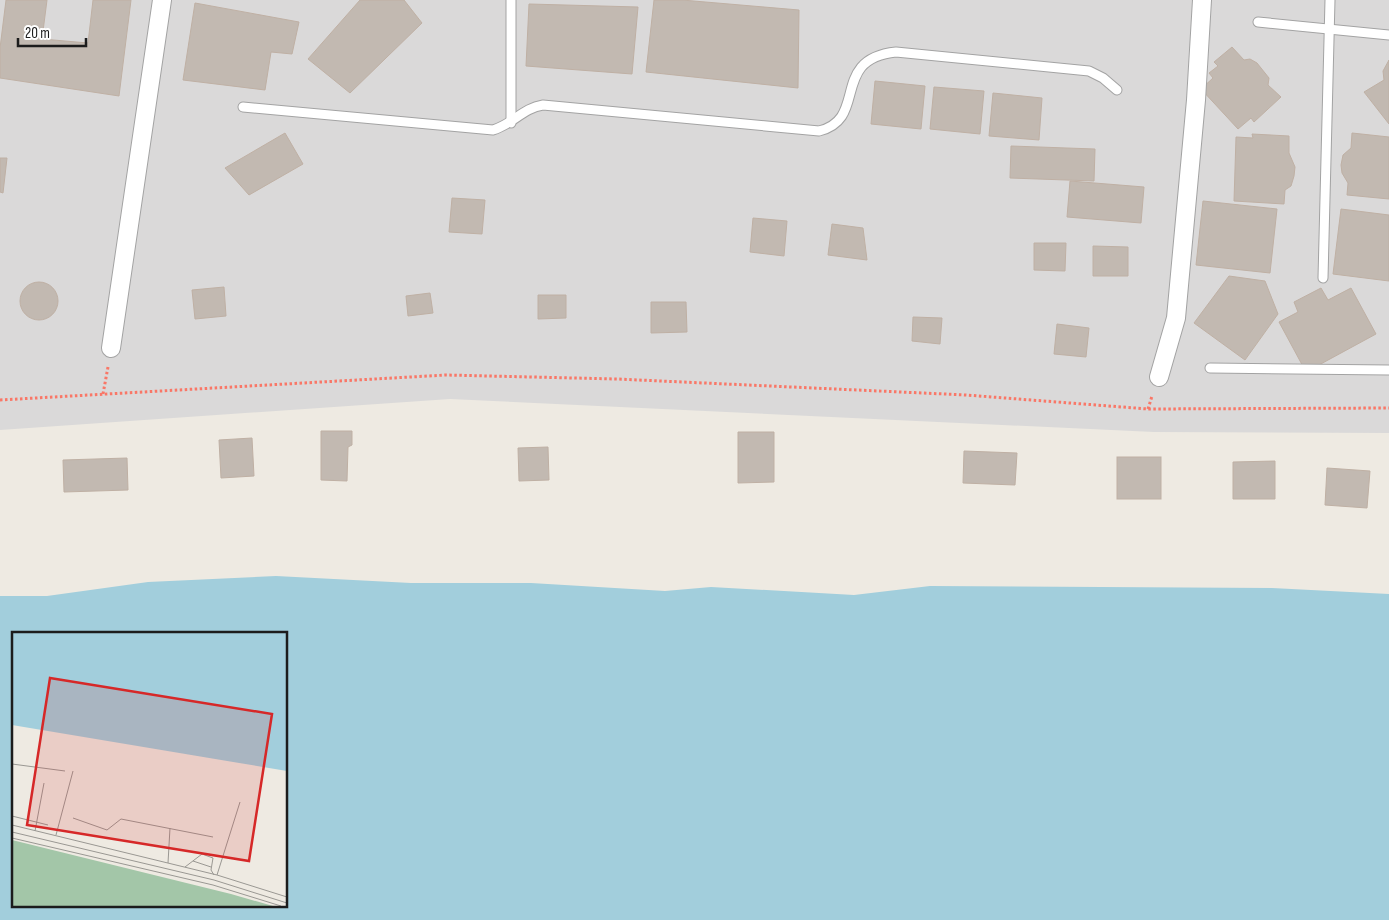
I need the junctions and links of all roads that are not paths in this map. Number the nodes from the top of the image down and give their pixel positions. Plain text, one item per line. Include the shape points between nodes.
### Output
1 (162, 0) edge
2 (1202, 0) edge
3 (1330, 0) edge
4 (511, 3) edge
5 (1258, 22) dead end
6 (1328, 30) junction
7 (1389, 34) edge
8 (1116, 90) dead end
9 (243, 107) dead end
10 (511, 123) junction
11 (1323, 278) dead end
12 (111, 348) road end
13 (1210, 368) dead end
14 (1389, 370) edge
15 (1159, 377) dead end

1 - 12 street
2 - 15 street via 1176,318
3 - 6 lane
4 - 10 lane
5 - 6 lane
6 - 7 lane
6 - 11 lane
8 - 10 lane via 1089,71 896,52 878,56 862,65 854,74 842,117 835,125 818,132 543,105 522,112
9 - 10 lane via 484,130
13 - 14 lane

